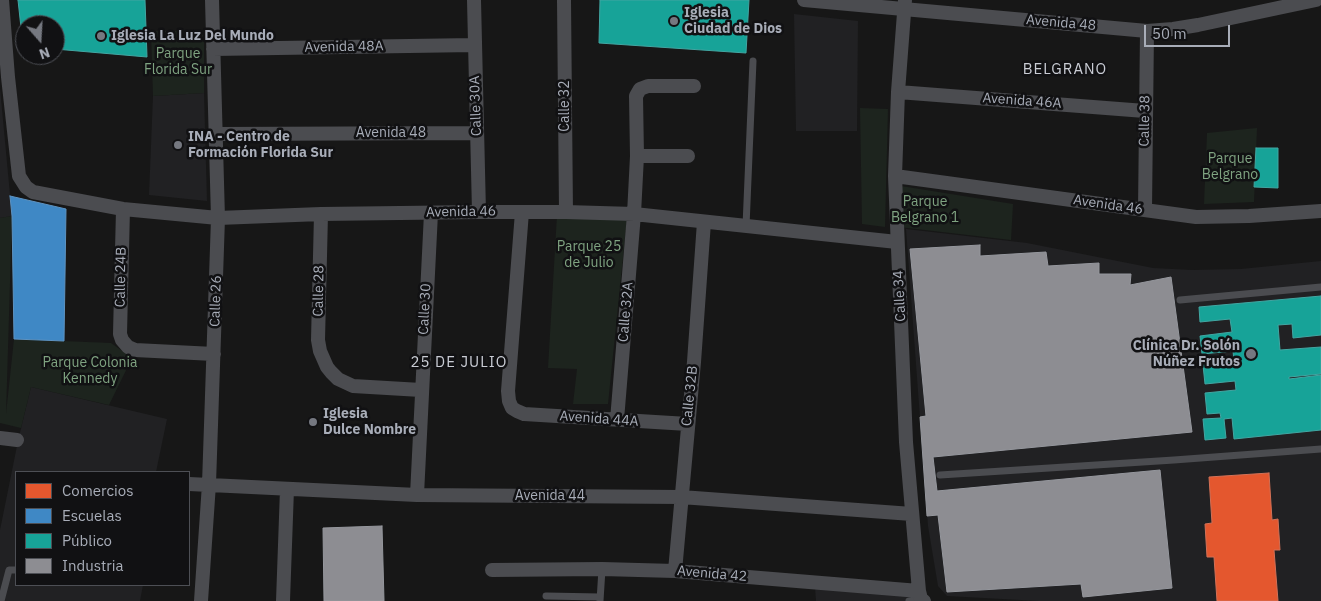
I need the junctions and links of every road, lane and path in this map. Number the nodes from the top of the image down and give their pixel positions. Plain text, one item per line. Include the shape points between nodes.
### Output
1 (2, 0) edge
2 (212, 0) edge
3 (474, 0) edge
4 (564, 0) edge
5 (804, 0) edge
6 (1316, 0) edge
7 (905, 4) edge
8 (1147, 32) junction
9 (474, 45) junction
10 (214, 49) junction
11 (753, 61) dead end
12 (4, 79) edge
13 (694, 86) dead end
14 (898, 92) junction
15 (1145, 111) junction
16 (477, 133) junction
17 (216, 134) junction
18 (637, 156) junction
19 (688, 156) dead end
20 (895, 176) junction
21 (123, 209) junction
22 (1145, 210) junction
23 (1321, 211) edge
24 (479, 212) junction
25 (522, 212) junction
26 (566, 212) junction
27 (430, 213) junction
28 (321, 214) junction
29 (634, 214) junction
30 (218, 218) junction
31 (704, 222) junction
32 (746, 226) junction
33 (897, 242) junction
34 (1321, 287) edge
35 (1180, 300) dead end
36 (214, 354) junction
37 (421, 390) junction
38 (617, 420) junction
39 (688, 424) junction
40 (0, 438) edge
41 (17, 440) dead end
42 (1321, 449) edge
43 (940, 475) dead end
44 (190, 484) edge
45 (209, 484) junction
46 (287, 489) junction
47 (417, 495) junction
48 (681, 498) junction
49 (912, 514) junction
50 (602, 569) junction
51 (15, 570) edge
52 (492, 570) dead end
53 (675, 570) junction
54 (546, 596) dead end
55 (918, 598) edge
56 (600, 599) edge
57 (1, 601) edge
58 (201, 601) edge
59 (283, 601) edge

1 - 12 street
2 - 10 street, Calle 26
3 - 9 street, Calle 30A
4 - 26 street, Calle 32
5 - 7 street, Avenida 48
6 - 8 street, Avenida 48 via 1198,26
7 - 8 street, Avenida 48
7 - 14 street, Calle 34
8 - 15 street, Calle 38
9 - 10 street, Avenida 48A
9 - 16 street, Calle 30A
10 - 17 street, Calle 26
11 - 32 lane
12 - 21 street, Avenida 46 via 19,176 26,187 36,193
13 - 18 street, Calle 32A via 654,85 638,91
14 - 15 street, Avenida 46A
14 - 20 street, Calle 34
15 - 22 street, Calle 38
16 - 17 street, Avenida 48
16 - 24 street, Calle 30A
17 - 30 street, Calle 26
18 - 19 street
18 - 29 street, Calle 32A
20 - 22 street, Avenida 46
20 - 33 street, Calle 34
21 - 30 street, Avenida 46
21 - 36 street, Calle 24B via 120,334 126,344 135,350
22 - 23 street, Avenida 46 via 1196,217
24 - 25 street, Avenida 46
24 - 27 street, Avenida 46
25 - 26 street, Avenida 46
25 - 38 street, Avenida 44A via 508,391 512,408 524,414
26 - 29 street, Avenida 46
27 - 28 street, Avenida 46
27 - 37 street, Calle 30
28 - 30 street, Avenida 46
28 - 37 street, Calle 28 via 318,340 327,367 338,379 353,386
29 - 31 street, Avenida 46
29 - 38 street, Calle 32A
30 - 36 street, Calle 26
31 - 32 street, Avenida 46
31 - 39 street, Calle 32B
32 - 33 street, Avenida 46
33 - 49 street, Calle 34
34 - 35 lane
36 - 45 street, Calle 26
37 - 47 street, Calle 30
38 - 39 street, Avenida 44A
39 - 48 street, Calle 32B
40 - 41 street
42 - 43 lane
44 - 45 street, Avenida 44
45 - 46 street, Avenida 44
45 - 58 street, Calle 26
46 - 47 street, Avenida 44
46 - 59 street
47 - 48 street, Avenida 44
48 - 49 street, Avenida 44
48 - 53 street, Calle 32B
49 - 55 street, Calle 34
50 - 52 street, Avenida 42
50 - 53 street, Avenida 42
50 - 56 lane
51 - 57 lane via 9,570
53 - 55 street, Avenida 42
54 - 56 lane

